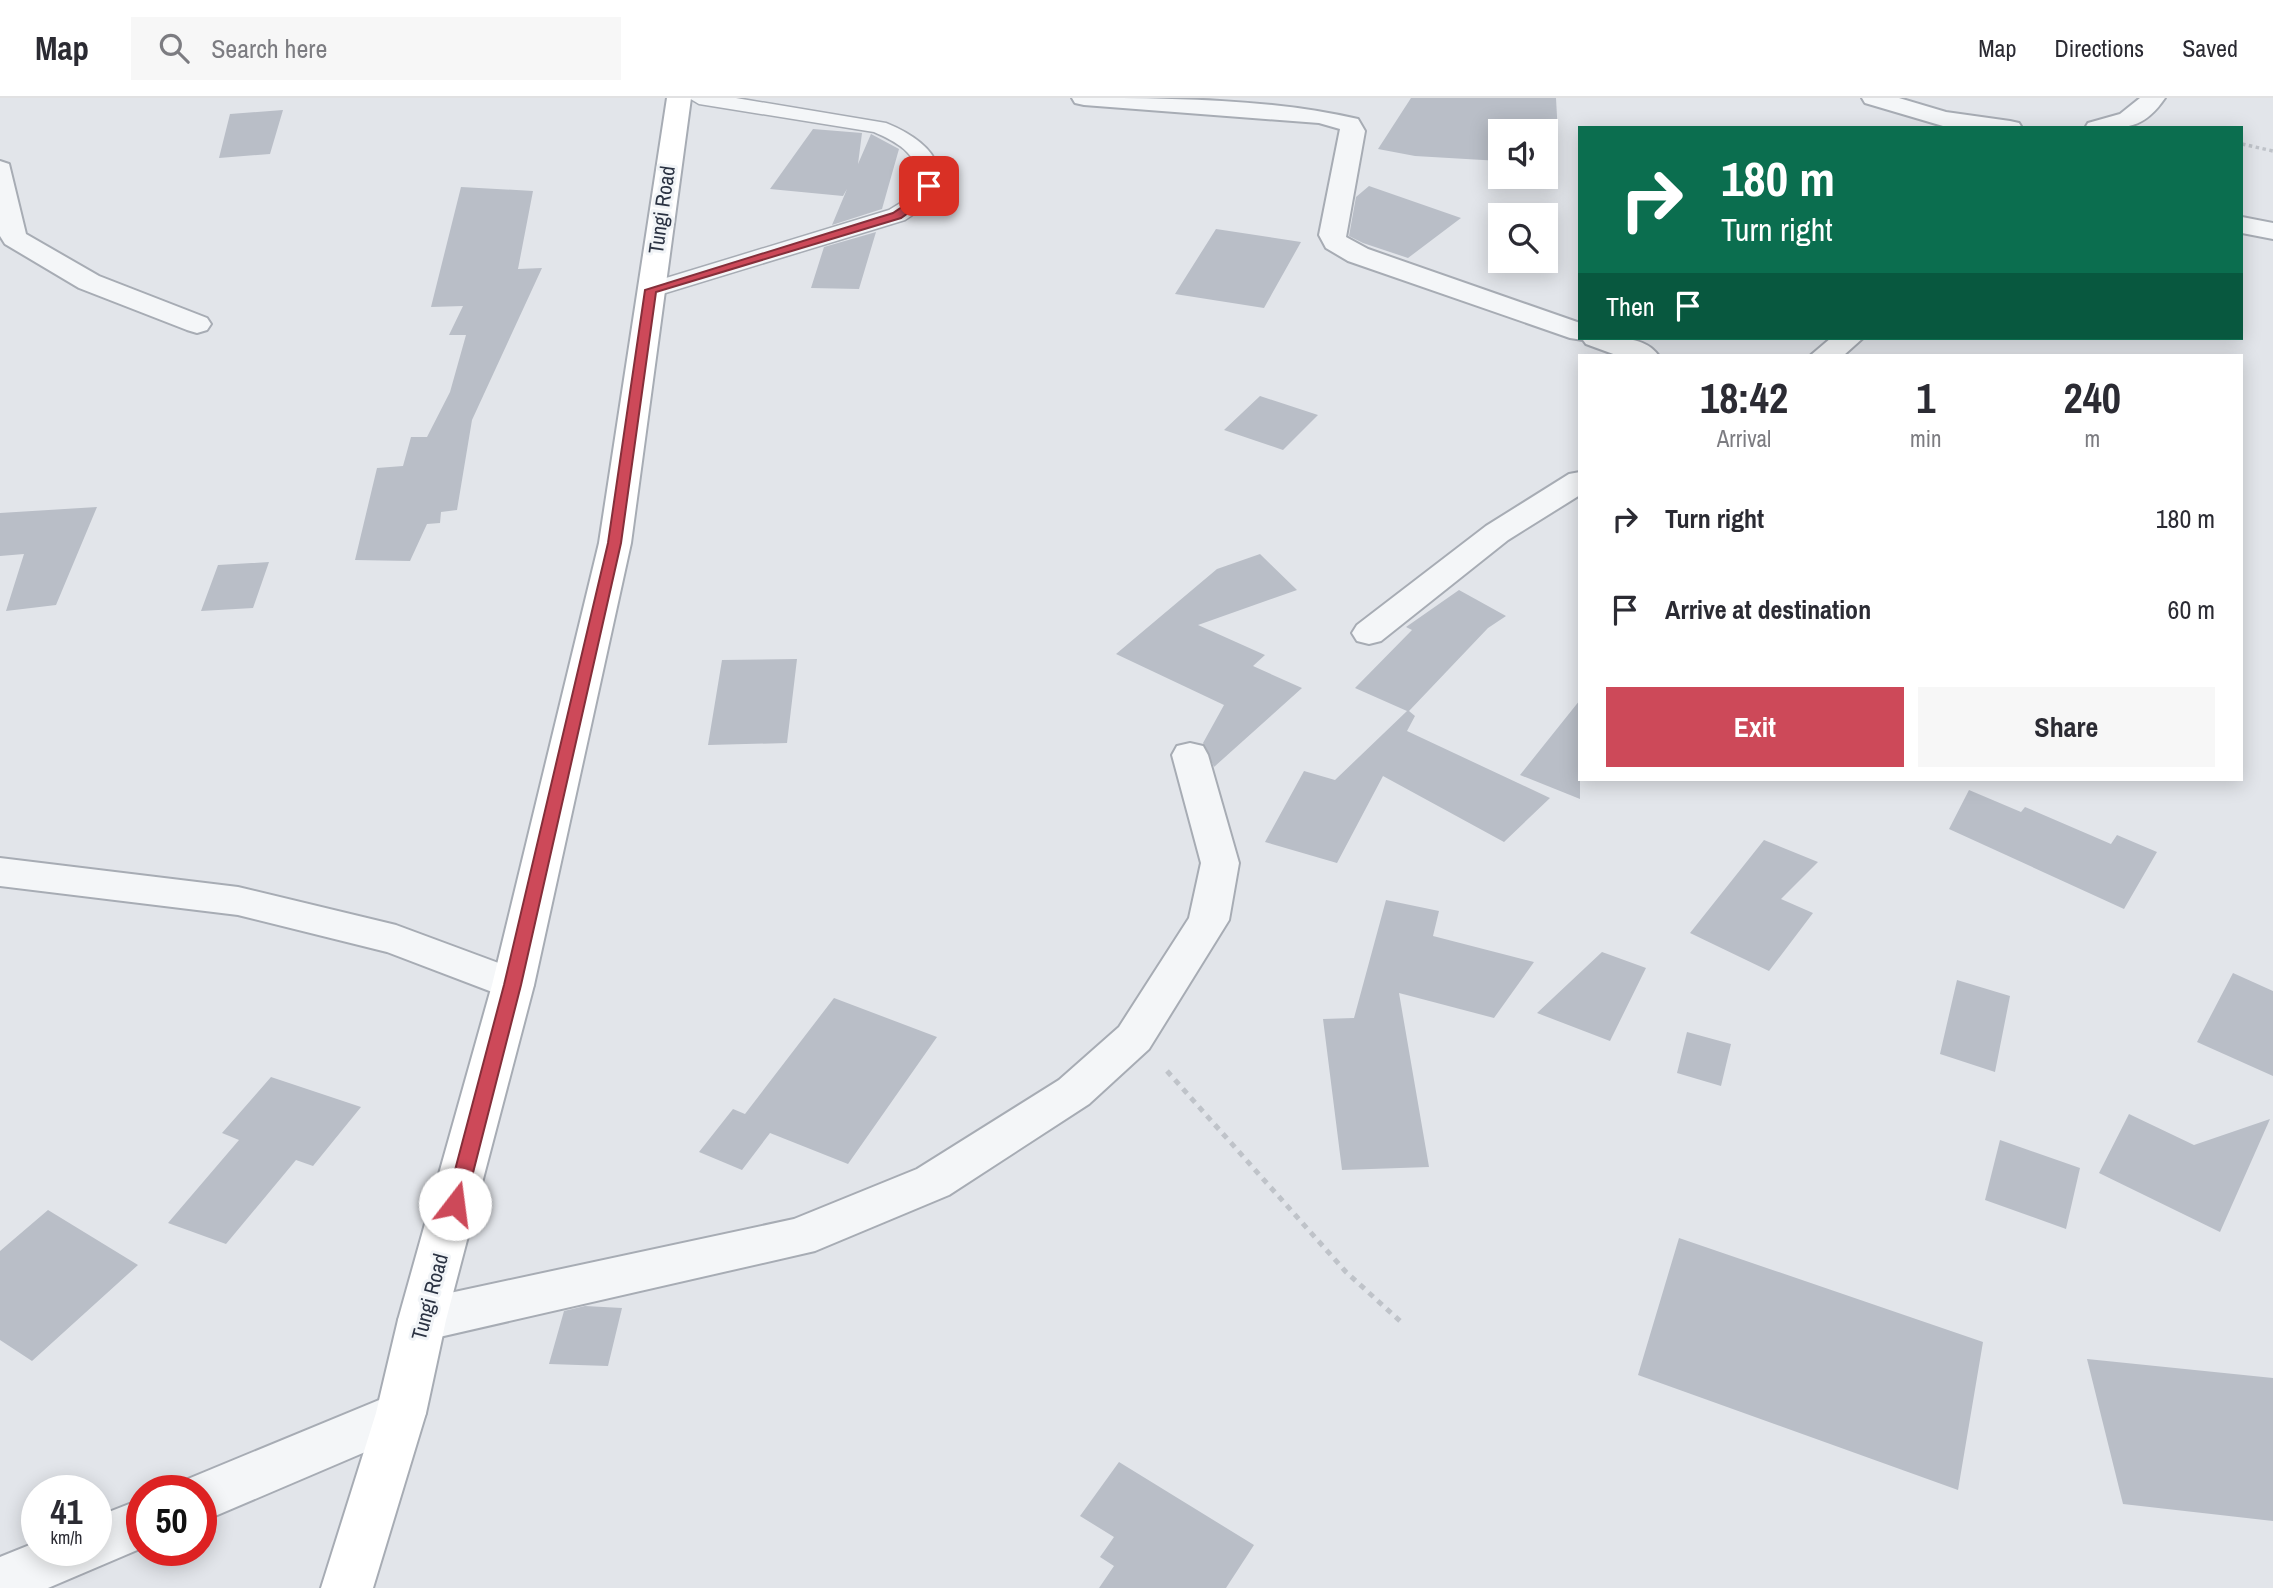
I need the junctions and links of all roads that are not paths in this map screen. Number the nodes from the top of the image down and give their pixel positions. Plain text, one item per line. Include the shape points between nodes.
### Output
1 (679, 98) edge
2 (699, 98) edge
3 (1084, 98) edge
4 (1874, 98) edge
5 (2153, 98) edge
6 (1996, 126) edge
7 (2112, 126) edge
8 (0, 169) edge
9 (2243, 225) edge
10 (2273, 232) edge
11 (651, 290) junction
12 (197, 324) dead end
13 (1578, 331) edge
14 (1602, 340) edge
15 (1846, 340) edge
16 (1640, 354) edge
17 (1826, 354) edge
18 (1578, 482) edge
19 (1369, 634) dead end
20 (1191, 755) dead end
21 (0, 872) edge
22 (513, 985) junction
23 (422, 1320) junction
24 (401, 1413) junction
25 (217, 1491) edge
26 (39, 1566) edge
27 (0, 1583) edge
28 (346, 1588) edge

1 - 11 main road, Tungi Road
2 - 11 lane via 900,134 927,158 929,186 922,198 897,215
3 - 13 street via 1320,116 1349,124 1353,131 1332,235 1335,242 1358,255
4 - 6 street via 1931,117
5 - 7 street via 2144,109
8 - 12 street via 14,238 89,282
9 - 10 street
11 - 22 main road, Tungi Road via 615,543
14 - 16 street
15 - 17 street
18 - 19 street via 1497,533
20 - 23 street via 1220,863 1209,920 1134,1038 1074,1092 933,1182 799,1237
21 - 22 street via 238,901 396,940
22 - 23 main road, Tungi Road
23 - 24 main road, Tungi Road
24 - 25 street
24 - 28 main road, Tungi Road
26 - 27 street

